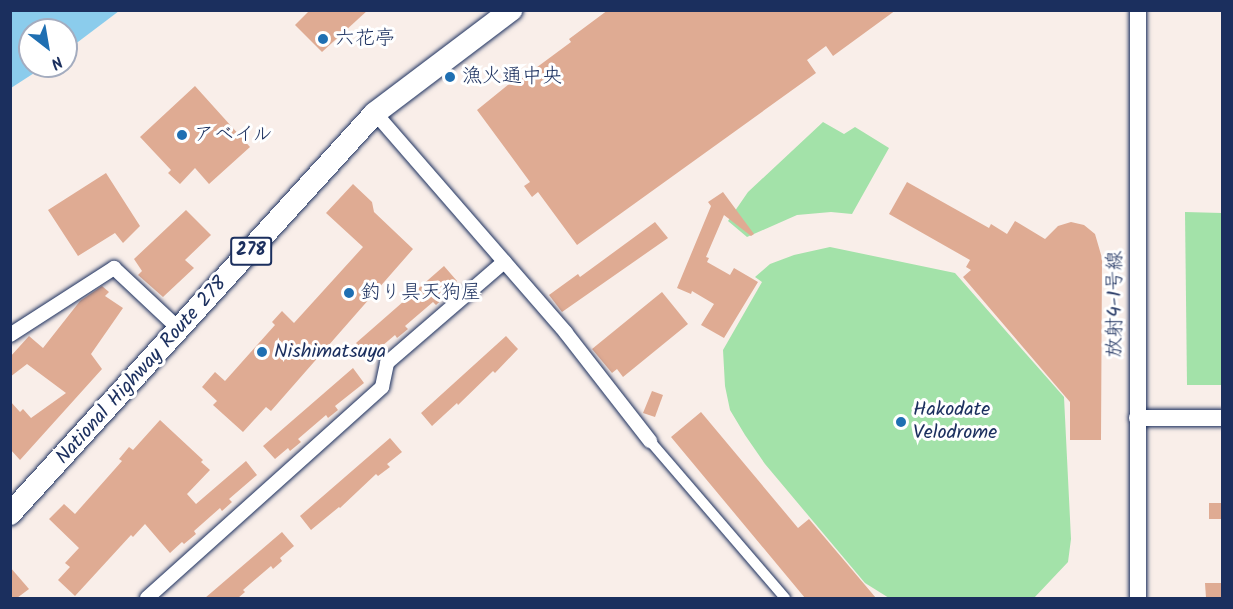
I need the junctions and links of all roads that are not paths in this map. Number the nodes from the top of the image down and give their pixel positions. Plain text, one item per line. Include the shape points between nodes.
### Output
1 (511, 10) edge
2 (1138, 10) edge
3 (375, 113) junction
4 (504, 262) junction
5 (179, 329) junction
6 (10, 335) edge
7 (1137, 418) junction
8 (1222, 418) edge
9 (650, 441) joint
10 (10, 514) edge
11 (147, 598) edge
12 (784, 598) edge
13 (1138, 598) edge

1 - 3 highway, National Highway Route 278 / 278
2 - 7 street, 放射4-1号線
3 - 4 street
3 - 5 highway, National Highway Route 278 / 278
4 - 9 street via 566,333
4 - 11 street via 387,363 382,387
5 - 6 street via 114,268
5 - 10 highway, National Highway Route 278 / 278
7 - 8 street
7 - 13 street, 放射4-1号線
9 - 12 street

